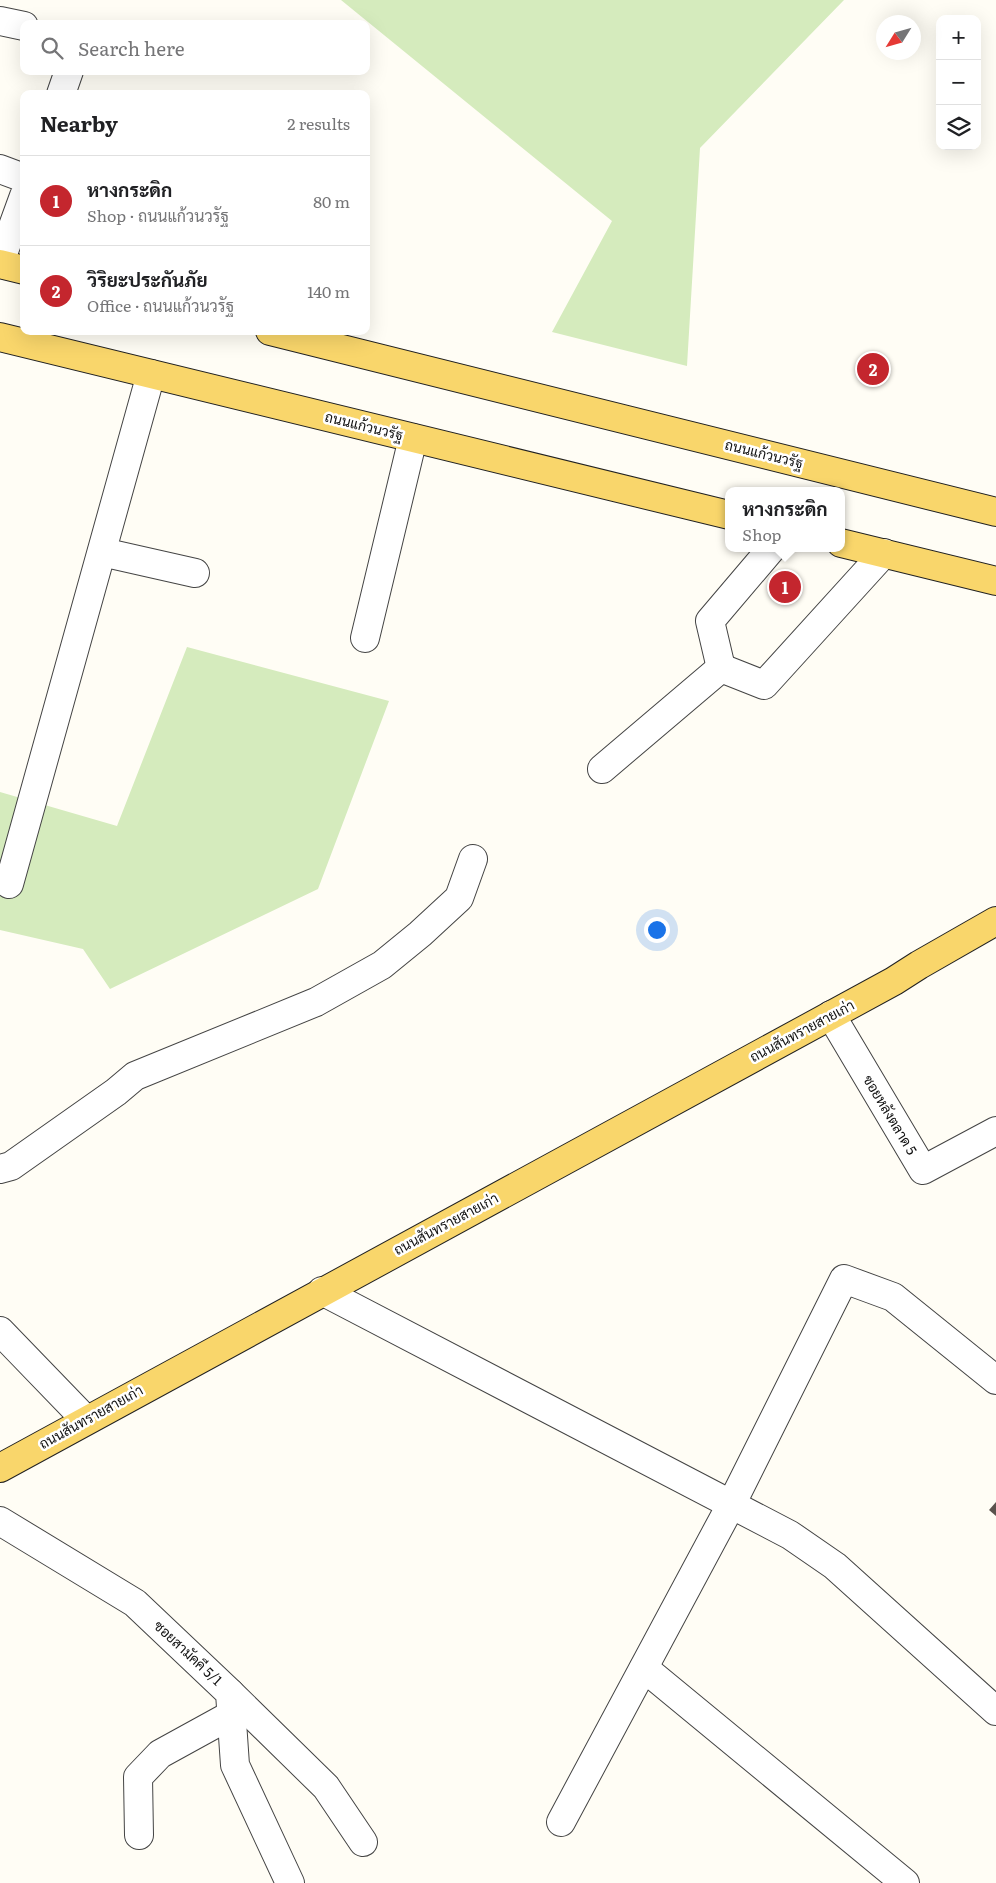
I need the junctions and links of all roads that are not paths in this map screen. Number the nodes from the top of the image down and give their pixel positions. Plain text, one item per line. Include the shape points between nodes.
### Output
1 (0, 21) edge
2 (20, 25) edge
3 (68, 75) edge
4 (62, 90) edge
5 (0, 169) edge
6 (20, 176) edge
7 (20, 207) edge
8 (0, 263) edge
9 (20, 269) edge
10 (286, 335) edge
11 (0, 337) edge
12 (151, 374) junction
13 (413, 438) junction
14 (996, 512) edge
15 (725, 514) edge
16 (845, 544) edge
17 (102, 552) junction
18 (769, 552) edge
19 (884, 553) junction
20 (195, 573) dead end
21 (996, 581) edge
22 (365, 638) dead end
23 (721, 668) junction
24 (602, 770) dead end
25 (473, 860) dead end
26 (9, 884) dead end
27 (996, 921) edge
28 (996, 934) edge
29 (894, 981) junction
30 (831, 1015) junction
31 (996, 1131) edge
32 (0, 1168) edge
33 (322, 1291) junction
34 (0, 1331) edge
35 (996, 1380) edge
36 (86, 1420) junction
37 (0, 1468) edge
38 (732, 1504) junction
39 (0, 1521) edge
40 (644, 1668) junction
41 (230, 1704) junction
42 (996, 1711) edge
43 (561, 1822) dead end
44 (139, 1835) dead end
45 (363, 1842) dead end
46 (290, 1883) edge
47 (906, 1883) edge

1 - 2 street
3 - 4 street
5 - 6 street
7 - 8 street
8 - 9 main road
10 - 14 main road, ถนนแก้วนวรัฐ
11 - 12 main road, ถนนแก้วนวรัฐ
12 - 13 main road, ถนนแก้วนวรัฐ
12 - 17 street
13 - 15 main road, ถนนแก้วนวรัฐ
13 - 22 street
16 - 19 main road
17 - 20 street
17 - 26 street
18 - 23 street via 710,621
19 - 21 main road
19 - 23 street via 764,685
23 - 24 street
25 - 32 street via 459,898 382,965 316,1002 135,1076 11,1166
27 - 29 main road, ถนนสันทรายสายเก่า
28 - 29 main road, ถนนสันทรายสายเก่า via 921,973
29 - 30 main road, ถนนสันทรายสายเก่า
30 - 31 street, ซอยหลังตลาด 5 via 923,1170
30 - 33 main road, ถนนสันทรายสายเก่า
33 - 36 main road, ถนนสันทรายสายเก่า
33 - 38 street
34 - 36 street
35 - 38 street via 893,1297 844,1279
36 - 37 main road, ถนนสันทรายสายเก่า
38 - 40 street
38 - 42 street via 790,1534 836,1566
39 - 41 street, ซอยสามัคคี 5/1 via 135,1603
40 - 43 street
40 - 47 street
41 - 44 street via 160,1754 138,1777
41 - 45 street, ซอยสามัคคี 5/1 via 326,1787
41 - 46 street via 236,1765

